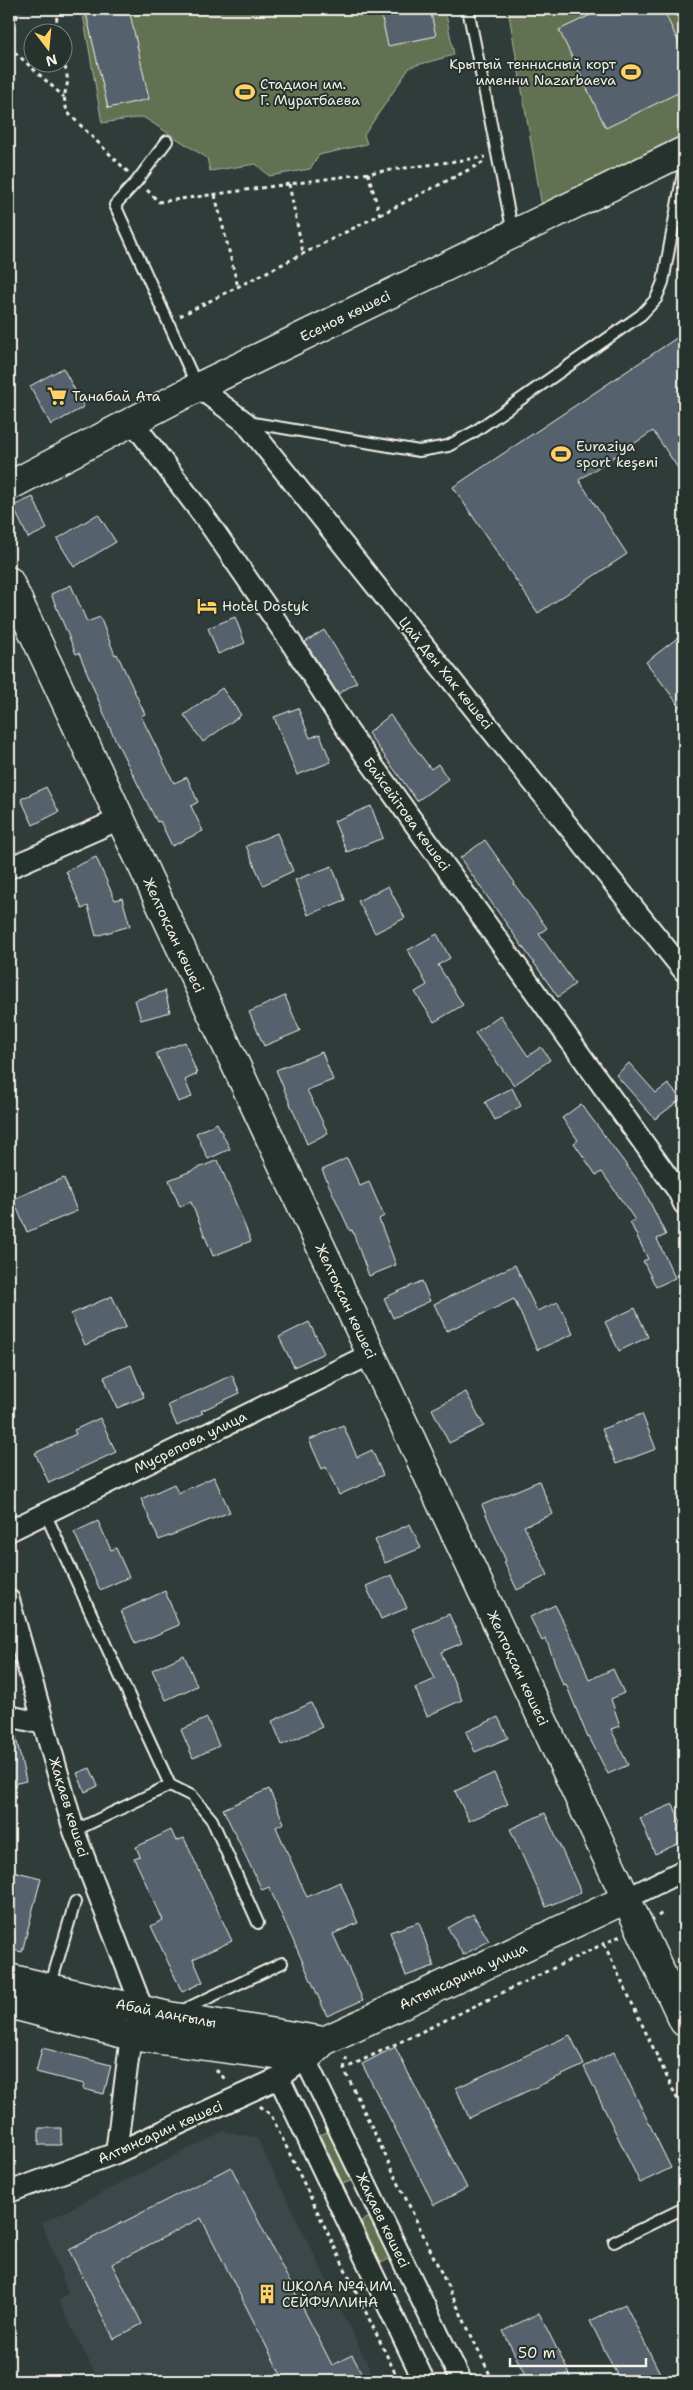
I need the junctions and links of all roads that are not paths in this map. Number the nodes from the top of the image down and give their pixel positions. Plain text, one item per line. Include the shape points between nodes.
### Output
1 (468, 9) edge
2 (166, 141) dead end
3 (684, 150) edge
4 (684, 168) edge
5 (513, 234) junction
6 (198, 387) junction
7 (133, 422) junction
8 (245, 422) junction
9 (9, 486) edge
10 (9, 581) edge
11 (120, 819) junction
12 (9, 868) edge
13 (684, 971) edge
14 (684, 1204) edge
15 (371, 1354) junction
16 (45, 1513) junction
17 (9, 1531) edge
18 (9, 1600) edge
19 (9, 1716) edge
20 (44, 1724) junction
21 (170, 1785) junction
22 (74, 1831) junction
23 (684, 1870) edge
24 (626, 1899) junction
25 (75, 1902) dead end
26 (258, 1922) dead end
27 (282, 1963) dead end
28 (9, 1978) edge
29 (50, 1988) junction
30 (9, 2004) edge
31 (143, 2010) junction
32 (169, 2016) junction
33 (684, 2022) edge
34 (131, 2036) junction
35 (315, 2050) junction
36 (279, 2078) junction
37 (116, 2152) junction
38 (9, 2192) edge
39 (684, 2208) edge
40 (614, 2242) dead end
41 (424, 2381) edge
42 (461, 2381) edge

1 - 5 lane
2 - 6 lane via 116,205
3 - 5 street, Есенов көшесі
4 - 8 lane via 663,282 656,298 641,315 474,432 448,446 419,451
5 - 6 street, Есенов көшесі
6 - 7 street, Есенов көшесі
6 - 8 street, Цай Ден Хак көшесі
7 - 9 street, Есенов көшесі
7 - 14 street, Байсейітова көшесі via 208,522 348,731 678,1191
8 - 13 street, Цай Ден Хак көшесі
10 - 11 street, Желтоқсан көшесі
11 - 12 street
11 - 15 street, Желтоқсан көшесі
15 - 16 street, Мусрепова улица
15 - 24 street, Желтоқсан көшесі
16 - 17 street, Мусрепова улица
16 - 21 lane
18 - 20 street, Жақаев көшесі
19 - 20 street
20 - 22 street, Жақаев көшесі
21 - 22 lane
21 - 26 lane via 192,1796 212,1820
22 - 31 street, Жақаев көшесі
23 - 24 street
24 - 33 street, Желтоқсан көшесі
24 - 35 street, Алтынсарина улица
25 - 29 lane
27 - 32 lane
28 - 29 street, Абай даңғылы
29 - 31 street, Абай даңғылы
30 - 34 street, Абай даңғылы
31 - 32 street, Абай даңғылы
31 - 34 street
32 - 35 street, Абай даңғылы
34 - 35 street, Абай даңғылы via 200,2045
34 - 37 street
35 - 36 street, Алтынсарин көшесі
35 - 42 street, Жақаев көшесі
36 - 37 street, Алтынсарин көшесі
36 - 41 street
37 - 38 street, Алтынсарин көшесі
39 - 40 lane

